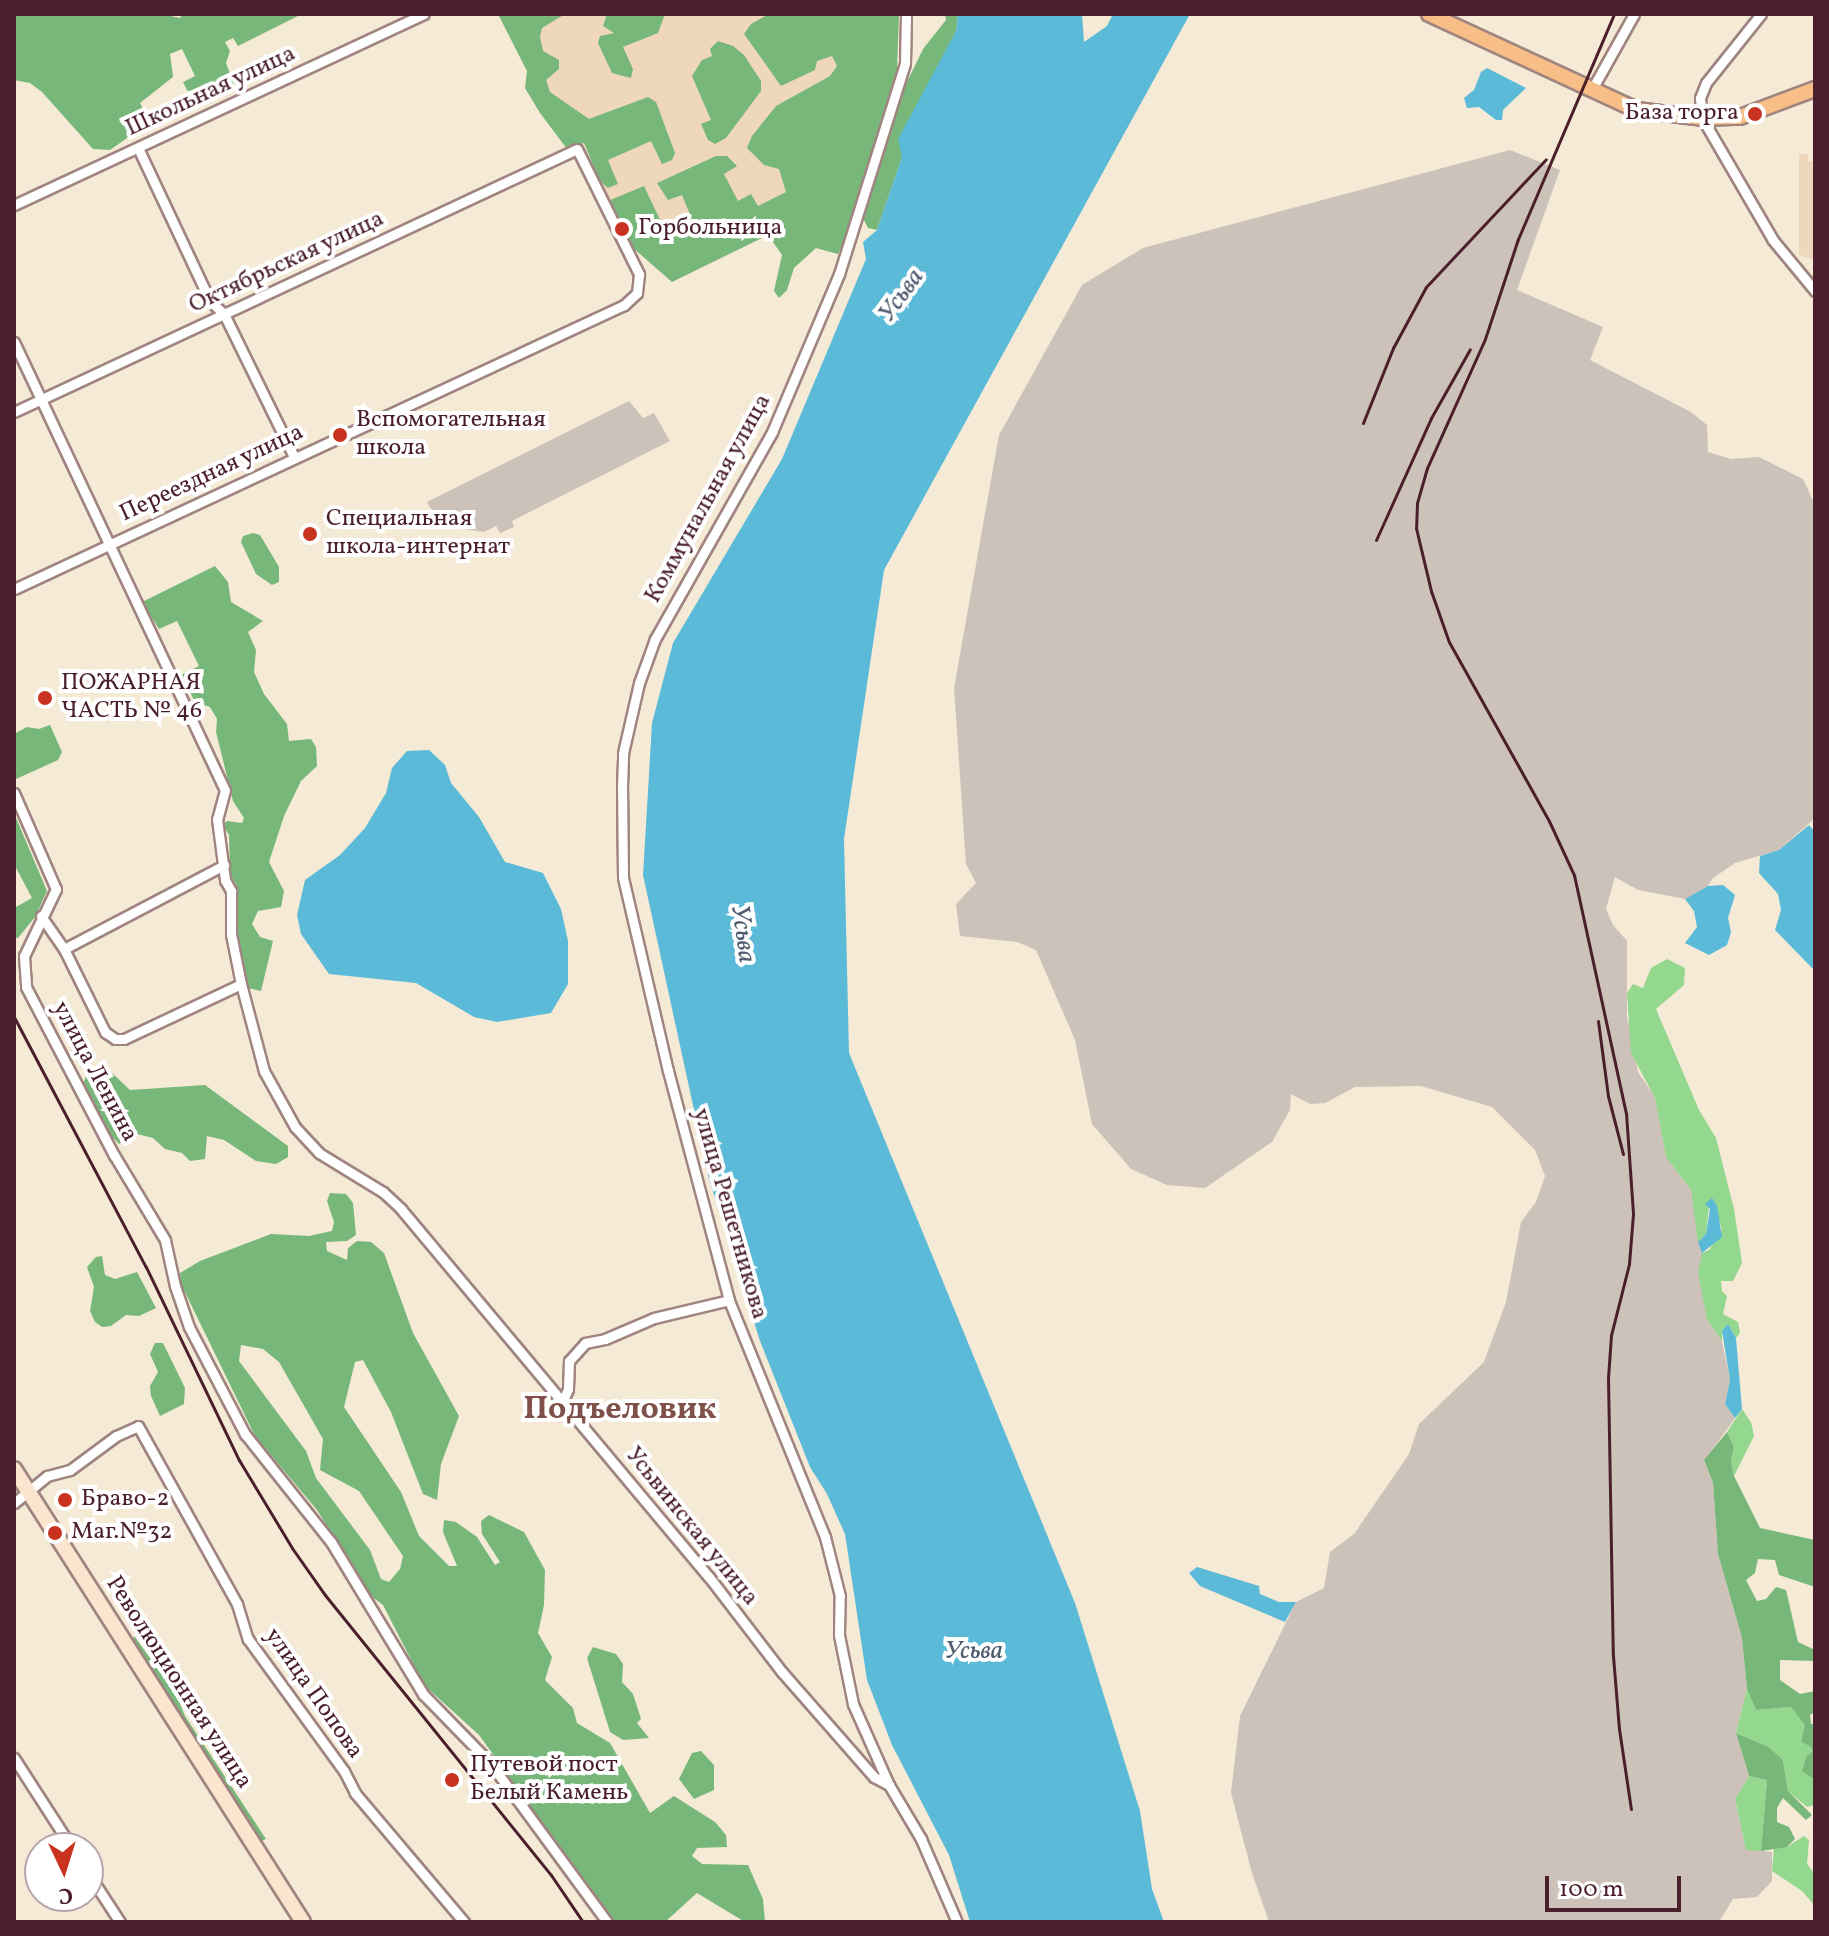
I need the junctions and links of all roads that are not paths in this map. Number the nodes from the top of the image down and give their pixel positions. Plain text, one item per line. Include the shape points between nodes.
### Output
1 (424, 14) edge
2 (906, 14) edge
3 (1429, 14) edge
4 (1634, 14) edge
5 (1761, 14) edge
6 (1812, 88) edge
7 (1591, 91) junction
8 (1702, 118) junction
9 (138, 148) junction
10 (14, 205) edge
11 (639, 288) joint
12 (1815, 291) edge
13 (224, 314) junction
14 (14, 342) edge
15 (42, 399) junction
16 (14, 412) edge
17 (294, 457) junction
18 (107, 545) junction
19 (14, 589) edge
20 (639, 683) joint
21 (14, 793) edge
22 (224, 865) junction
23 (41, 916) junction
24 (64, 949) junction
25 (241, 984) junction
26 (729, 1300) junction
27 (562, 1402) junction
28 (14, 1469) edge
29 (29, 1493) junction
30 (14, 1503) edge
31 (14, 1758) edge
32 (889, 1785) junction
33 (62, 1832) edge
34 (104, 1898) edge
35 (120, 1922) edge
36 (303, 1922) edge
37 (464, 1922) edge
38 (607, 1922) edge
39 (957, 1922) edge

1 - 9 street, Школьная улица
2 - 20 street, Коммунальная улица via 905,63 839,274 772,432 655,639
3 - 7 main road
4 - 7 street
5 - 8 street via 1706,83 1700,98
6 - 8 main road via 1740,117
7 - 8 main road via 1637,110
8 - 12 street via 1773,240
9 - 10 street, Школьная улица
9 - 13 street via 210,301
11 - 13 street, Октябрьская улица via 639,274 577,149
11 - 17 street, Переездная улица via 624,305
13 - 15 street, Октябрьская улица
13 - 17 street
14 - 15 street, Усьвинская улица
15 - 16 street, Октябрьская улица
15 - 18 street, Усьвинская улица
17 - 18 street, Переездная улица
18 - 19 street, Переездная улица
18 - 22 street, Усьвинская улица via 225,790 217,819
20 - 26 street, улица Решетникова via 623,753 623,878
21 - 23 street, улица Ленина via 56,889
22 - 24 street
22 - 25 street, Усьвинская улица
23 - 24 street, улица Ленина
23 - 38 street, улица Ленина via 24,956 26,987 165,1240 189,1327 245,1434 331,1542 423,1694 491,1764
24 - 25 street, улица Ленина via 105,1032 115,1039
25 - 27 street, Усьвинская улица via 264,1071 295,1127 319,1153 401,1209
26 - 27 street via 664,1314 585,1343 569,1361 567,1397
26 - 32 street, улица Решетникова via 825,1537 840,1596 839,1635 853,1704
27 - 32 street, Усьвинская улица via 810,1705 874,1777
28 - 29 street, Революционная улица
29 - 30 street
29 - 36 street, Революционная улица
29 - 37 street, улица Попова via 47,1476 70,1470 138,1426 237,1604 248,1639 355,1793
31 - 33 street
32 - 39 street, Усьвинская улица via 921,1839
34 - 35 street

